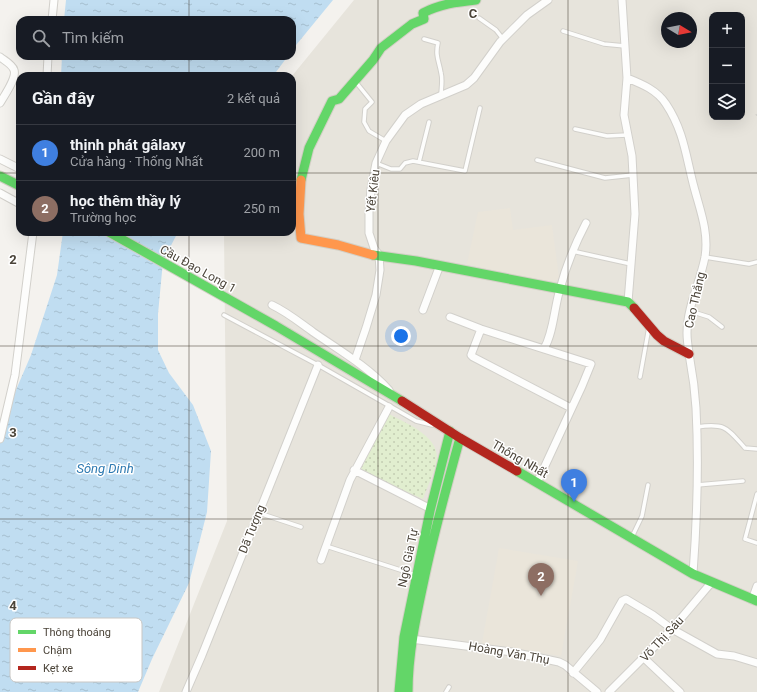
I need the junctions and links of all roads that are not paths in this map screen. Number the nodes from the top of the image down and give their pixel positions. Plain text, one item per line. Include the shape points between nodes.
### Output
1 (54, 0) edge
2 (476, 0) edge
3 (548, 0) edge
4 (622, 0) edge
5 (52, 16) edge
6 (479, 18) dead end
7 (563, 31) dead end
8 (424, 39) dead end
9 (503, 39) junction
10 (625, 46) junction
11 (0, 57) edge
12 (48, 60) edge
13 (47, 72) edge
14 (627, 78) junction
15 (355, 82) junction
16 (441, 95) junction
17 (0, 102) edge
18 (480, 108) dead end
19 (429, 122) dead end
20 (575, 129) dead end
21 (627, 135) junction
22 (386, 141) junction
23 (0, 159) edge
24 (537, 160) dead end
25 (419, 162) junction
26 (376, 163) junction
27 (16, 167) edge
28 (633, 175) junction
29 (0, 176) edge
30 (16, 184) edge
31 (0, 193) edge
32 (16, 202) edge
33 (586, 223) dead end
34 (32, 236) edge
35 (116, 236) edge
36 (572, 251) junction
37 (379, 255) junction
38 (705, 257) junction
39 (757, 262) edge
40 (631, 264) junction
41 (440, 265) junction
42 (560, 289) junction
43 (628, 302) junction
44 (272, 305) dead end
45 (423, 310) dead end
46 (690, 311) junction
47 (224, 315) dead end
48 (450, 317) dead end
49 (276, 326) joint
50 (649, 326) junction
51 (722, 327) dead end
52 (481, 329) junction
53 (544, 349) junction
54 (689, 354) junction
55 (355, 360) junction
56 (318, 365) junction
57 (640, 377) dead end
58 (396, 397) junction
59 (390, 407) junction
60 (571, 408) junction
61 (696, 427) junction
62 (446, 429) junction
63 (460, 438) junction
64 (0, 439) edge
65 (757, 449) edge
66 (354, 470) junction
67 (743, 481) dead end
68 (538, 483) junction
69 (648, 485) dead end
70 (697, 485) junction
71 (757, 494) edge
72 (431, 509) junction
73 (440, 511) junction
74 (259, 513) junction
75 (301, 527) dead end
76 (632, 538) junction
77 (757, 543) edge
78 (326, 546) junction
79 (321, 560) dead end
80 (424, 560) junction
81 (693, 574) junction
82 (417, 575) junction
83 (712, 583) junction
84 (757, 586) edge
85 (755, 601) edge
86 (672, 629) junction
87 (408, 638) junction
88 (644, 658) junction
89 (757, 663) edge
90 (573, 673) junction
91 (449, 687) dead end
92 (186, 692) edge
93 (399, 692) edge
94 (408, 692) edge
95 (446, 692) edge
96 (597, 692) edge
97 (609, 692) edge
98 (680, 692) edge

1 - 5 street
2 - 15 main road via 454,2 423,13 424,19 412,24 381,48
3 - 9 street, Yết Kiêu via 527,15
4 - 10 street
6 - 9 lane via 496,30
7 - 10 lane via 604,44
8 - 16 lane via 438,43 436,54 442,73
9 - 16 street, Yết Kiêu via 474,78
10 - 14 street
11 - 17 street via 15,71
12 - 13 street
14 - 21 street via 624,115
14 - 38 street, Cao Thắng via 654,91 666,104 678,127 705,223
15 - 22 lane via 372,102 366,109 364,122 369,131
15 - 37 main road via 339,99 332,101 309,148 300,188 300,236 366,254
16 - 22 street, Yết Kiêu via 405,115
18 - 25 lane via 465,171
19 - 25 lane
20 - 21 lane via 607,136
21 - 28 street
22 - 26 street, Yết Kiêu
23 - 27 street
24 - 28 lane via 604,178
25 - 26 lane via 406,163 400,169
26 - 37 street, Yết Kiêu via 371,189 369,233
28 - 40 street via 635,214
29 - 30 main road
31 - 32 street
33 - 36 street
34 - 64 street via 15,375
35 - 49 main road, Cầu Đạo Long 1
36 - 40 lane
36 - 42 street
37 - 41 main road
37 - 55 street, Yết Kiêu via 380,270 376,295
38 - 39 lane via 749,264
38 - 46 street, Cao Thắng
40 - 43 street
41 - 42 main road
41 - 45 street
42 - 43 main road
42 - 53 street
43 - 50 main road
44 - 55 street
46 - 51 lane via 709,317
46 - 54 street, Cao Thắng via 686,334
47 - 56 lane
48 - 52 street
49 - 58 main road, Thống Nhất
50 - 54 main road via 664,341
50 - 57 lane
52 - 53 street
52 - 60 street via 472,350 473,357
53 - 60 street via 591,364
54 - 61 street, Cao Thắng
55 - 58 street via 377,377
56 - 59 lane
56 - 74 street, Dã Tượng
58 - 62 main road, Thống Nhất
59 - 62 lane via 416,421
59 - 66 street
60 - 68 street
61 - 65 lane via 711,425 726,428 745,448
61 - 70 street, Cao Thắng
62 - 63 main road, Thống Nhất
62 - 72 main road, Ngô Gia Tự
63 - 68 main road, Thống Nhất
63 - 73 main road, Ngô Gia Tự
66 - 72 street
66 - 78 street
67 - 70 lane
68 - 76 main road, Thống Nhất
69 - 76 lane via 642,516
70 - 81 street, Cao Thắng
71 - 77 lane via 745,539
72 - 73 main road
72 - 80 main road, Ngô Gia Tự
73 - 80 main road, Ngô Gia Tự
74 - 75 lane
74 - 92 street, Dã Tượng
76 - 81 main road, Thống Nhất
78 - 79 street
78 - 82 lane
80 - 82 main road, Ngô Gia Tự
80 - 87 main road, Ngô Gia Tự
81 - 83 main road, Thống Nhất
82 - 87 main road, Ngô Gia Tự
83 - 85 main road, Thống Nhất
83 - 86 street, Võ Thị Sáu
84 - 85 street
86 - 88 street, Võ Thị Sáu
86 - 89 street via 717,654
86 - 90 street via 626,599 622,601 600,640
87 - 90 street, Hoàng Văn Thụ via 512,652 559,662
87 - 93 main road, Ngô Gia Tự
87 - 94 main road, Ngô Gia Tự
88 - 97 street, Võ Thị Sáu
88 - 98 street
90 - 96 street, Hoàng Văn Thụ
91 - 95 lane

